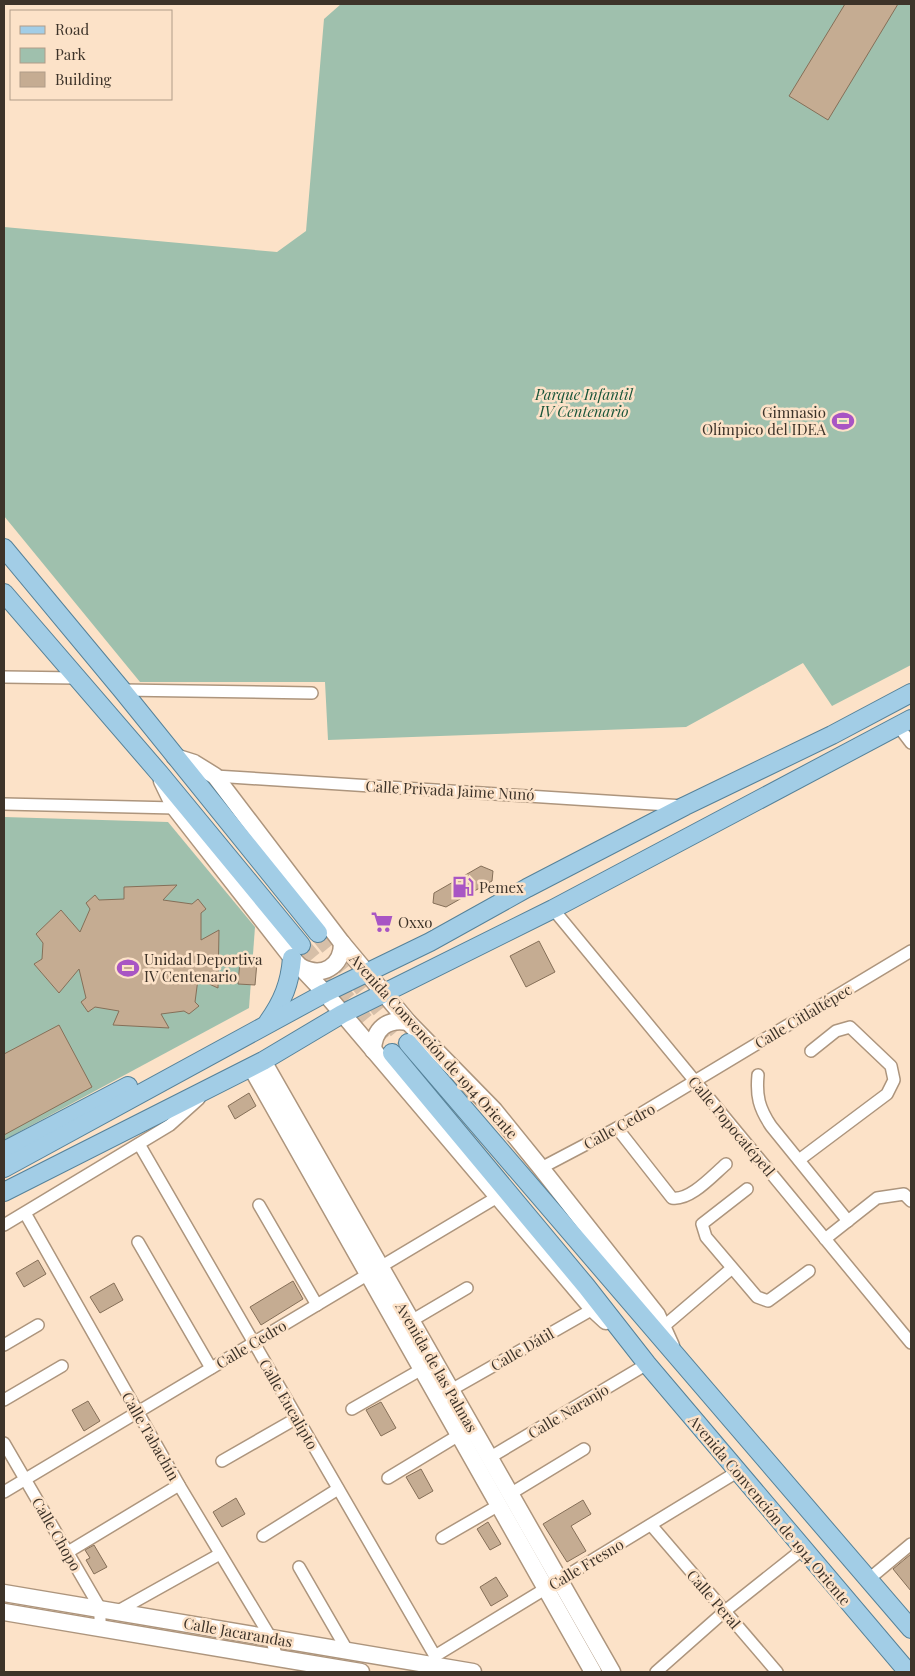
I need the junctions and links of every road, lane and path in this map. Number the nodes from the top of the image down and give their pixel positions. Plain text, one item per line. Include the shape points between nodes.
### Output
1 (4, 548) edge
2 (4, 593) edge
3 (4, 677) edge
4 (77, 678) junction
5 (122, 690) junction
6 (312, 693) dead end
7 (911, 693) edge
8 (904, 722) edge
9 (911, 743) edge
10 (175, 757) junction
11 (160, 774) junction
12 (215, 776) junction
13 (4, 804) edge
14 (686, 806) junction
15 (175, 808) junction
16 (553, 909) junction
17 (318, 933) tunnel mouth
18 (342, 943) junction
19 (911, 951) edge
20 (298, 957) junction
21 (368, 973) junction
22 (326, 993) junction
23 (384, 993) junction
24 (342, 1014) junction
25 (408, 1022) junction
26 (266, 1024) junction
27 (408, 1043) tunnel mouth
28 (372, 1050) junction
29 (811, 1051) dead end
30 (392, 1053) tunnel mouth
31 (205, 1057) junction
32 (257, 1064) junction
33 (758, 1075) dead end
34 (695, 1081) junction
35 (211, 1087) junction
36 (617, 1128) junction
37 (139, 1144) junction
38 (4, 1151) edge
39 (799, 1160) junction
40 (726, 1164) dead end
41 (4, 1168) edge
42 (541, 1168) junction
43 (747, 1189) dead end
44 (4, 1192) edge
45 (499, 1196) junction
46 (911, 1201) edge
47 (259, 1205) dead end
48 (25, 1213) junction
49 (848, 1221) junction
50 (4, 1225) edge
51 (825, 1239) junction
52 (138, 1242) dead end
53 (731, 1269) junction
54 (374, 1270) junction
55 (809, 1270) dead end
56 (467, 1288) dead end
57 (317, 1305) junction
58 (593, 1308) junction
59 (411, 1322) junction
60 (38, 1325) dead end
61 (663, 1326) junction
62 (254, 1343) junction
63 (911, 1343) edge
64 (4, 1345) edge
65 (633, 1347) junction
66 (674, 1353) junction
67 (647, 1364) junction
68 (62, 1366) dead end
69 (211, 1368) junction
70 (422, 1369) junction
71 (451, 1390) junction
72 (4, 1400) edge
73 (352, 1410) dead end
74 (138, 1412) junction
75 (297, 1418) junction
76 (459, 1435) junction
77 (4, 1443) edge
78 (584, 1448) dead end
79 (490, 1458) junction
80 (222, 1461) dead end
81 (738, 1472) junction
82 (388, 1478) dead end
83 (25, 1480) junction
84 (179, 1485) junction
85 (338, 1489) junction
86 (4, 1492) edge
87 (504, 1500) junction
88 (651, 1525) junction
89 (263, 1536) dead end
90 (442, 1538) dead end
91 (911, 1544) edge
92 (803, 1549) junction
93 (68, 1552) junction
94 (220, 1554) junction
95 (299, 1567) dead end
96 (869, 1579) junction
97 (560, 1580) junction
98 (546, 1588) junction
99 (4, 1593) edge
100 (100, 1608) junction
101 (118, 1611) junction
102 (725, 1611) junction
103 (4, 1612) edge
104 (100, 1627) junction
105 (911, 1630) edge
106 (271, 1638) junction
107 (347, 1650) junction
108 (277, 1658) junction
109 (434, 1661) junction
110 (361, 1672) edge
111 (473, 1672) edge
112 (593, 1672) edge
113 (612, 1672) edge
114 (656, 1672) edge
115 (777, 1672) edge
116 (908, 1672) edge

1 - 5 main road
2 - 4 main road, Avenida Convención de 1914 Oriente
3 - 4 street
4 - 11 main road, Avenida Convención de 1914 Oriente
5 - 6 street
5 - 10 main road
7 - 14 main road
8 - 9 street
8 - 16 main road
10 - 12 street, Avenida Convención de 1914 Oriente via 194,763
10 - 17 main road
11 - 15 street, Avenida Convención de 1914 Oriente
11 - 20 main road, Avenida Convención de 1914 Oriente
12 - 14 street, Calle Privada Jaime Nunó
12 - 18 street, Avenida Convención de 1914 Oriente
13 - 15 street
14 - 21 main road
15 - 20 street, Avenida Convención de 1914 Oriente
16 - 23 main road
16 - 34 street, Calle Popocatépetl
18 - 20 street via 342,954 330,969 310,972
18 - 21 street, Avenida Convención de 1914 Oriente
19 - 34 street, Calle Citlaltépec
20 - 22 street, Avenida Convención de 1914 Oriente
20 - 26 main road via 285,996
21 - 22 main road
21 - 23 street, Avenida Convención de 1914 Oriente
22 - 24 street, Avenida Convención de 1914 Oriente
22 - 26 main road
23 - 24 main road
23 - 25 street, Avenida Convención de 1914 Oriente
24 - 28 street, Avenida Convención de 1914 Oriente
24 - 32 main road
25 - 28 street via 397,1020 387,1023 378,1030
25 - 42 street, Avenida Convención de 1914 Oriente via 494,1110
26 - 31 main road
27 - 66 main road, Avenida Convención de 1914 Oriente
28 - 45 street, Avenida Convención de 1914 Oriente
29 - 39 street via 836,1031 850,1026 891,1066 894,1080 886,1094
30 - 65 main road, Avenida Convención de 1914 Oriente
31 - 38 main road via 169,1065
31 - 41 main road
32 - 35 main road
32 - 54 street, Avenida de las Palmas
33 - 39 street via 756,1092 760,1109
34 - 36 street, Calle Cedro
34 - 51 street, Calle Popocatépetl
35 - 37 street via 170,1125
35 - 44 main road
36 - 40 street via 672,1198 680,1199 688,1194
36 - 42 street, Calle Cedro
37 - 48 street
37 - 62 street, Calle Eucalipto
39 - 49 street
42 - 61 street, Avenida Convención de 1914 Oriente
43 - 53 street via 702,1224 706,1237
45 - 54 street, Calle Cedro
45 - 58 street, Avenida Convención de 1914 Oriente
46 - 49 street via 904,1194 877,1198
47 - 57 street
48 - 50 street
48 - 74 street, Calle Tabachín
49 - 51 street
51 - 63 street, Calle Popocatépetl
52 - 69 street
53 - 55 street via 757,1298 768,1301
53 - 61 street
54 - 57 street, Calle Cedro
54 - 59 street, Avenida de las Palmas
54 - 70 street, Avenida de las Palmas
56 - 59 street
57 - 62 street, Calle Cedro
58 - 65 street, Avenida Convención de 1914 Oriente
58 - 71 street, Calle Dátil
59 - 71 street, Avenida de las Palmas
60 - 64 street
61 - 66 street, Avenida Convención de 1914 Oriente
62 - 69 street, Calle Cedro
62 - 75 street, Calle Eucalipto
65 - 67 main road, Avenida Convención de 1914 Oriente
66 - 96 main road, Avenida Convención de 1914 Oriente
67 - 79 street, Calle Naranjo
67 - 81 main road, Avenida Convención de 1914 Oriente
68 - 72 street
69 - 74 street, Calle Cedro
70 - 73 street
70 - 76 street, Avenida de las Palmas
71 - 79 street, Avenida de las Palmas
74 - 83 street, Calle Cedro
74 - 84 street, Calle Tabachín
75 - 80 street
75 - 85 street, Calle Eucalipto
76 - 82 street
76 - 87 street, Avenida de las Palmas
77 - 83 street, Calle Chopo
78 - 87 street
79 - 87 street, Avenida de las Palmas
81 - 88 street, Calle Fresno
81 - 92 main road, Avenida Convención de 1914 Oriente
83 - 86 street, Calle Cedro
83 - 93 street, Calle Chopo
84 - 93 street
84 - 94 street, Calle Tabachín
85 - 89 street
85 - 109 street, Calle Eucalipto
87 - 90 street
87 - 97 street, Avenida de las Palmas
87 - 98 street, Avenida de las Palmas
88 - 97 street, Calle Fresno
88 - 102 street, Calle Peral
91 - 96 street
92 - 102 street
92 - 116 main road, Avenida Convención de 1914 Oriente
93 - 100 street, Calle Chopo
94 - 101 street
94 - 106 street, Calle Tabachín
95 - 107 street
96 - 105 main road, Avenida Convención de 1914 Oriente
97 - 98 street, Calle Fresno
97 - 113 street, Avenida de las Palmas
98 - 109 street, Calle Fresno
98 - 112 street, Avenida de las Palmas
99 - 100 street, Calle Jacarandas
100 - 101 street, Calle Jacarandas
100 - 104 street, Calle Chopo
101 - 106 street, Calle Jacarandas
102 - 114 street
102 - 115 street, Calle Peral
103 - 104 street, Calle Jacarandas
104 - 108 street, Calle Jacarandas
106 - 107 street, Calle Jacarandas
106 - 108 street, Calle Tabachín
107 - 109 street, Calle Jacarandas
108 - 110 street, Calle Jacarandas
109 - 111 street, Calle Jacarandas

